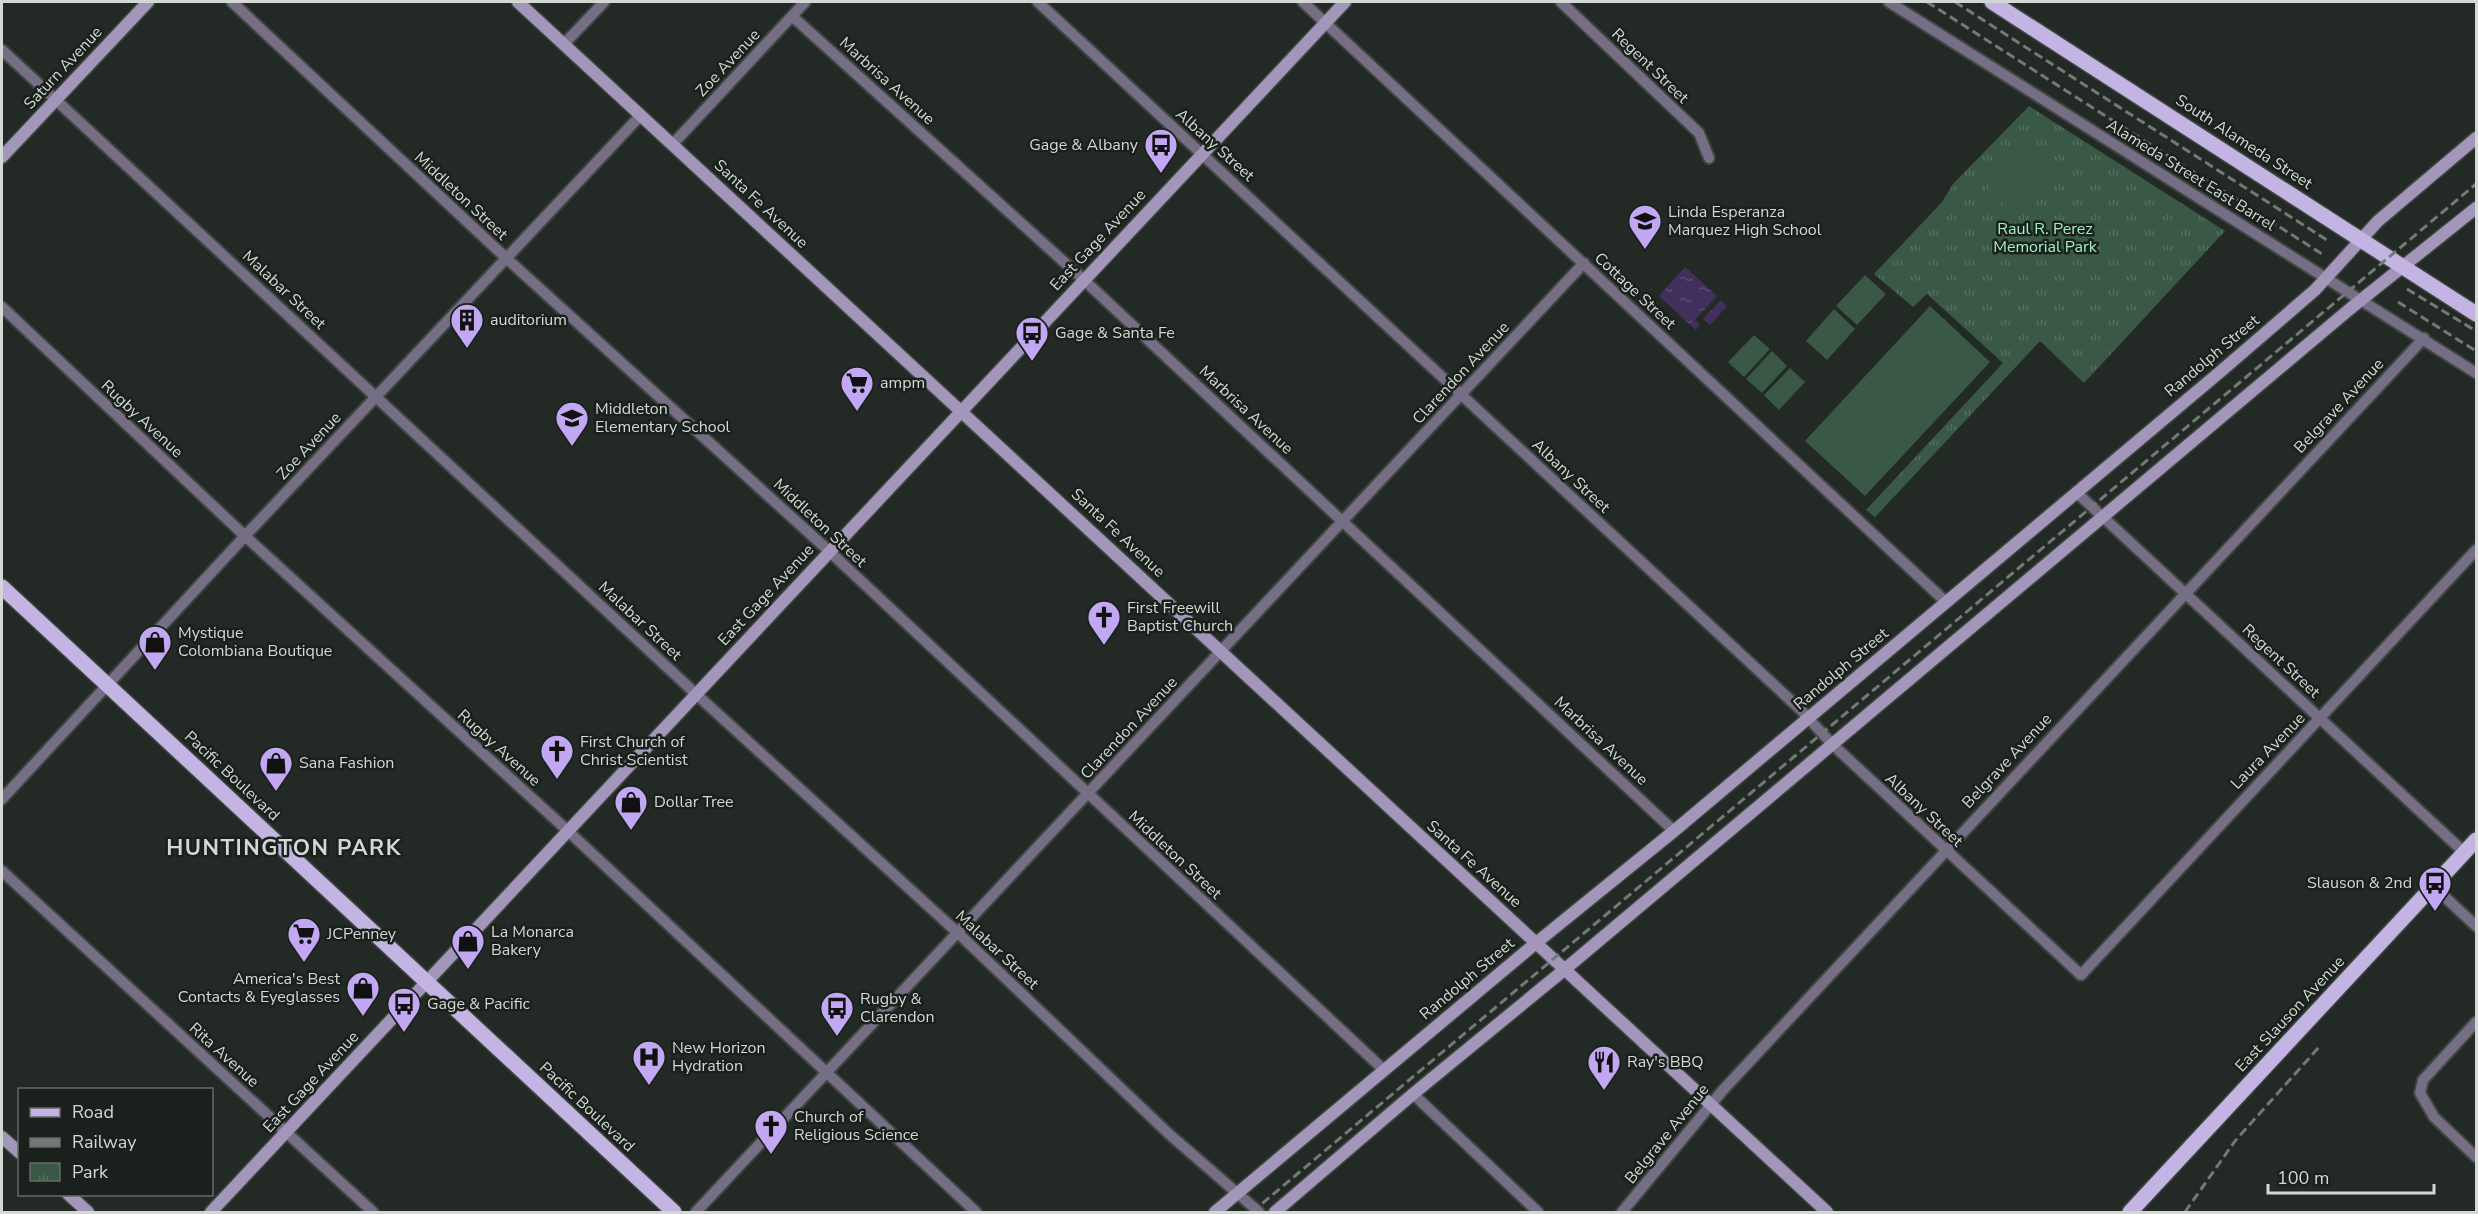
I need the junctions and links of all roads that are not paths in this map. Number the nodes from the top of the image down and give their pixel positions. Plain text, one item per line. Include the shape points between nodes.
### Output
1 (148, 2) edge
2 (232, 2) edge
3 (518, 2) edge
4 (604, 2) edge
5 (806, 2) edge
6 (1038, 2) edge
7 (1303, 2) edge
8 (1346, 2) edge
9 (1561, 2) edge
10 (1889, 2) edge
11 (1992, 2) edge
12 (792, 16) junction
13 (1326, 23) junction
14 (564, 44) junction
15 (2, 50) edge
16 (56, 100) junction
17 (641, 115) junction
18 (2476, 138) edge
19 (672, 145) junction
20 (1203, 153) junction
21 (2, 157) edge
22 (1709, 158) dead end
23 (2476, 208) edge
24 (2361, 239) junction
25 (505, 258) junction
26 (1584, 263) junction
27 (2402, 266) junction
28 (2325, 278) junction
29 (1084, 280) junction
30 (2361, 300) junction
31 (2, 307) edge
32 (2476, 314) edge
33 (2424, 338) junction
34 (2476, 373) edge
35 (1461, 394) junction
36 (376, 396) junction
37 (961, 410) junction
38 (2076, 492) junction
39 (2103, 516) junction
40 (1343, 520) junction
41 (244, 536) junction
42 (2476, 550) edge
43 (829, 551) junction
44 (2, 587) edge
45 (2185, 592) junction
46 (1946, 602) junction
47 (1221, 651) junction
48 (108, 685) junction
49 (696, 694) junction
50 (1809, 717) junction
51 (2320, 718) junction
52 (1832, 744) junction
53 (1088, 794) junction
54 (2, 799) edge
55 (568, 831) junction
56 (1674, 831) junction
57 (2476, 840) edge
58 (1945, 850) junction
59 (2464, 853) junction
60 (2, 871) edge
61 (2433, 886) junction
62 (2476, 926) edge
63 (958, 933) junction
64 (1536, 943) junction
65 (1564, 970) junction
66 (2081, 975) joint
67 (427, 982) junction
68 (2476, 1022) edge
69 (1384, 1070) junction
70 (827, 1073) junction
71 (1413, 1094) junction
72 (1711, 1105) junction
73 (287, 1132) junction
74 (2, 1137) edge
75 (18, 1151) edge
76 (2476, 1157) edge
77 (1238, 1194) junction
78 (70, 1196) edge
79 (88, 1212) edge
80 (211, 1212) edge
81 (373, 1212) edge
82 (674, 1212) edge
83 (696, 1212) edge
84 (976, 1212) edge
85 (1215, 1212) edge
86 (1259, 1212) edge
87 (1275, 1212) edge
88 (1539, 1212) edge
89 (1622, 1212) edge
90 (1827, 1212) edge
91 (2130, 1212) edge

1 - 16 street, Saturn Avenue
2 - 25 street, Middleton Street
3 - 14 street, Santa Fe Avenue
4 - 14 street
5 - 12 street, Zoe Avenue
6 - 20 street, Albany Street
7 - 13 street, Cottage Street
8 - 13 street, East Gage Avenue
9 - 22 street, Regent Street via 1699,133
10 - 28 street, Alameda Street East Barrel
11 - 24 main road, South Alameda Street
12 - 19 street, Zoe Avenue
12 - 29 street, Marbrisa Avenue
13 - 20 street, East Gage Avenue
13 - 26 street, Cottage Street
14 - 17 street, Santa Fe Avenue
15 - 16 street, Malabar Street
16 - 21 street, Saturn Avenue
16 - 36 street, Malabar Street
17 - 19 street, Santa Fe Avenue
17 - 25 street, Zoe Avenue
18 - 24 street, Randolph Street
19 - 37 street, Santa Fe Avenue
20 - 29 street, East Gage Avenue
20 - 35 street, Albany Street
23 - 27 street
24 - 27 main road, South Alameda Street
24 - 28 street, Randolph Street
25 - 36 street, Zoe Avenue
25 - 43 street, Middleton Street
26 - 35 street, Clarendon Avenue
26 - 46 street, Cottage Street
27 - 30 street
27 - 32 main road, South Alameda Street
28 - 30 street, Alameda Street East Barrel
28 - 38 street, Randolph Street
29 - 37 street, East Gage Avenue
29 - 40 street, Marbrisa Avenue
30 - 33 street, Alameda Street East Barrel
30 - 39 street
31 - 41 street, Rugby Avenue
33 - 34 street, Alameda Street East Barrel
33 - 45 street, Belgrave Avenue
35 - 40 street, Clarendon Avenue
35 - 50 street, Albany Street
36 - 41 street, Zoe Avenue
36 - 49 street, Malabar Street
37 - 43 street, East Gage Avenue
37 - 47 street, Santa Fe Avenue
38 - 39 street, Regent Street
38 - 46 street, Randolph Street
39 - 45 street, Regent Street
39 - 52 street
40 - 47 street, Clarendon Avenue
40 - 56 street, Marbrisa Avenue
41 - 48 street, Zoe Avenue
41 - 55 street, Rugby Avenue
42 - 51 street, Laura Avenue
43 - 49 street, East Gage Avenue
43 - 53 street, Middleton Street
44 - 48 main road, Pacific Boulevard
45 - 51 street, Regent Street
45 - 58 street, Belgrave Avenue
46 - 50 street, Randolph Street
47 - 53 street, Clarendon Avenue
47 - 64 street, Santa Fe Avenue
48 - 54 street, Zoe Avenue
48 - 67 main road, Pacific Boulevard
49 - 55 street, East Gage Avenue
49 - 63 street, Malabar Street
50 - 52 street, Albany Street
50 - 56 street, Randolph Street
51 - 59 street, Regent Street
51 - 66 street, Laura Avenue
52 - 58 street, Albany Street
52 - 65 street
53 - 63 street, Clarendon Avenue
53 - 69 street, Middleton Street
55 - 67 street, East Gage Avenue
55 - 70 street, Rugby Avenue
56 - 64 street, Randolph Street
57 - 59 main road, East Slauson Avenue
58 - 66 street, Albany Street
58 - 72 street, Belgrave Avenue
59 - 61 main road, East Slauson Avenue
60 - 73 street, Rita Avenue
61 - 62 street
61 - 91 main road, East Slauson Avenue
63 - 70 street, Clarendon Avenue
63 - 77 street, Malabar Street via 1169,1134
64 - 65 street, Santa Fe Avenue
64 - 69 street, Randolph Street
65 - 71 street
65 - 72 street, Santa Fe Avenue
67 - 73 street, East Gage Avenue
67 - 82 main road, Pacific Boulevard
68 - 76 street via 2420,1086 2423,1100 2434,1117
69 - 77 street, Randolph Street
70 - 83 street, Clarendon Avenue
70 - 84 street, Rugby Avenue
71 - 87 street
71 - 88 street
72 - 89 street, Belgrave Avenue
72 - 90 street, Santa Fe Avenue
73 - 80 street, East Gage Avenue
73 - 81 street, Rita Avenue
74 - 75 street
77 - 85 street, Randolph Street
77 - 86 street, Malabar Street
78 - 79 street

